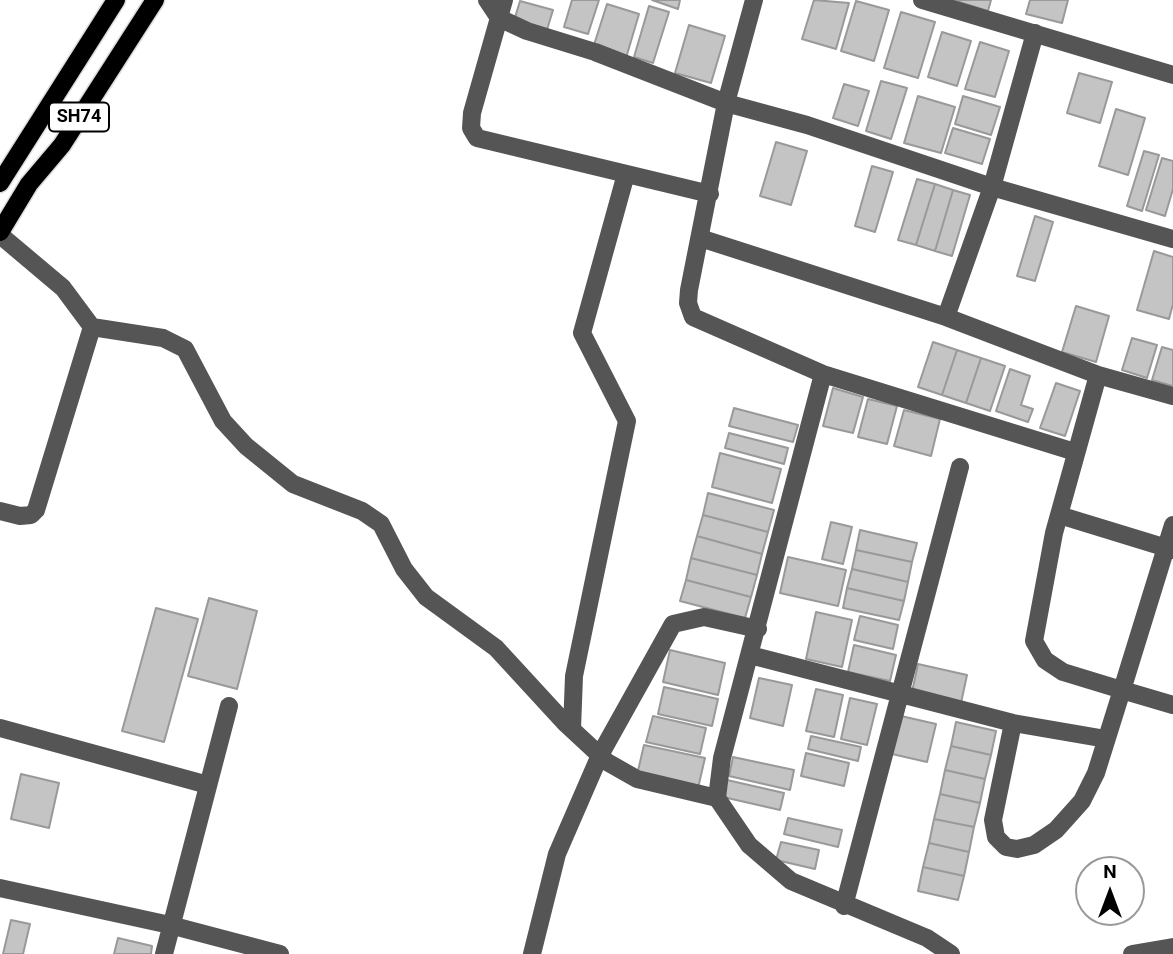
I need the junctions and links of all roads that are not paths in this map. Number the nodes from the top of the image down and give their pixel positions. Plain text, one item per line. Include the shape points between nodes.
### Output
1 (116, 0) edge
2 (155, 0) edge
3 (487, 0) edge
4 (504, 0) edge
5 (754, 0) edge
6 (922, 0) edge
7 (499, 18) junction
8 (1035, 33) junction
9 (1173, 75) edge
10 (726, 103) junction
11 (626, 174) junction
12 (1, 178) edge
13 (992, 187) junction
14 (710, 194) junction
15 (0, 234) edge
16 (700, 238) junction
17 (1173, 239) edge
18 (946, 317) junction
19 (92, 327) junction
20 (823, 374) junction
21 (1098, 375) junction
22 (1173, 396) edge
23 (1075, 452) junction
24 (960, 467) dead end
25 (0, 511) edge
26 (1059, 514) junction
27 (1173, 525) edge
28 (1169, 549) edge
29 (758, 629) junction
30 (750, 655) junction
31 (1122, 690) junction
32 (900, 696) junction
33 (1173, 705) edge
34 (229, 706) dead end
35 (1013, 723) junction
36 (0, 728) edge
37 (572, 729) junction
38 (1106, 739) junction
39 (600, 755) junction
40 (208, 785) junction
41 (717, 797) junction
42 (0, 888) edge
43 (844, 906) junction
44 (170, 925) junction
45 (1173, 947) edge
46 (164, 954) edge
47 (281, 954) edge
48 (532, 954) edge
49 (951, 954) edge
50 (1132, 954) edge

1 - 12 main road, SH74
2 - 15 main road, SH74
3 - 7 street
4 - 7 street
5 - 10 street
6 - 8 street
7 - 10 street
7 - 11 street via 472,113 471,128 477,138
8 - 9 street
8 - 13 street
10 - 13 street
10 - 14 street
11 - 14 street
11 - 37 street via 582,333 628,421 574,676
13 - 17 street
13 - 18 street
14 - 16 street
15 - 19 street via 62,288
16 - 18 street
16 - 20 street via 689,290 693,317
18 - 21 street
19 - 25 street via 36,510 20,516
19 - 37 street via 163,338 185,349 223,421 246,446 293,484 362,511 381,524 404,569 426,597 496,648
20 - 23 street
20 - 29 street
21 - 22 street
21 - 23 street
23 - 26 street
24 - 32 street
26 - 28 street
26 - 31 street via 1034,640 1045,660 1063,672
27 - 28 street
28 - 31 street
29 - 30 street
29 - 39 street via 704,617 673,624
30 - 32 street
30 - 41 street via 722,758
31 - 33 street
31 - 38 street
32 - 35 street
32 - 43 street
34 - 40 street
35 - 38 street
35 - 38 street via 993,820 996,837 1017,849 1056,831 1082,801
36 - 40 street
37 - 39 street
39 - 41 street via 637,779
39 - 48 street via 557,854
40 - 44 street
41 - 43 street via 749,845 772,867
42 - 44 street
43 - 49 street via 907,929
44 - 46 street
44 - 47 street
45 - 50 street

